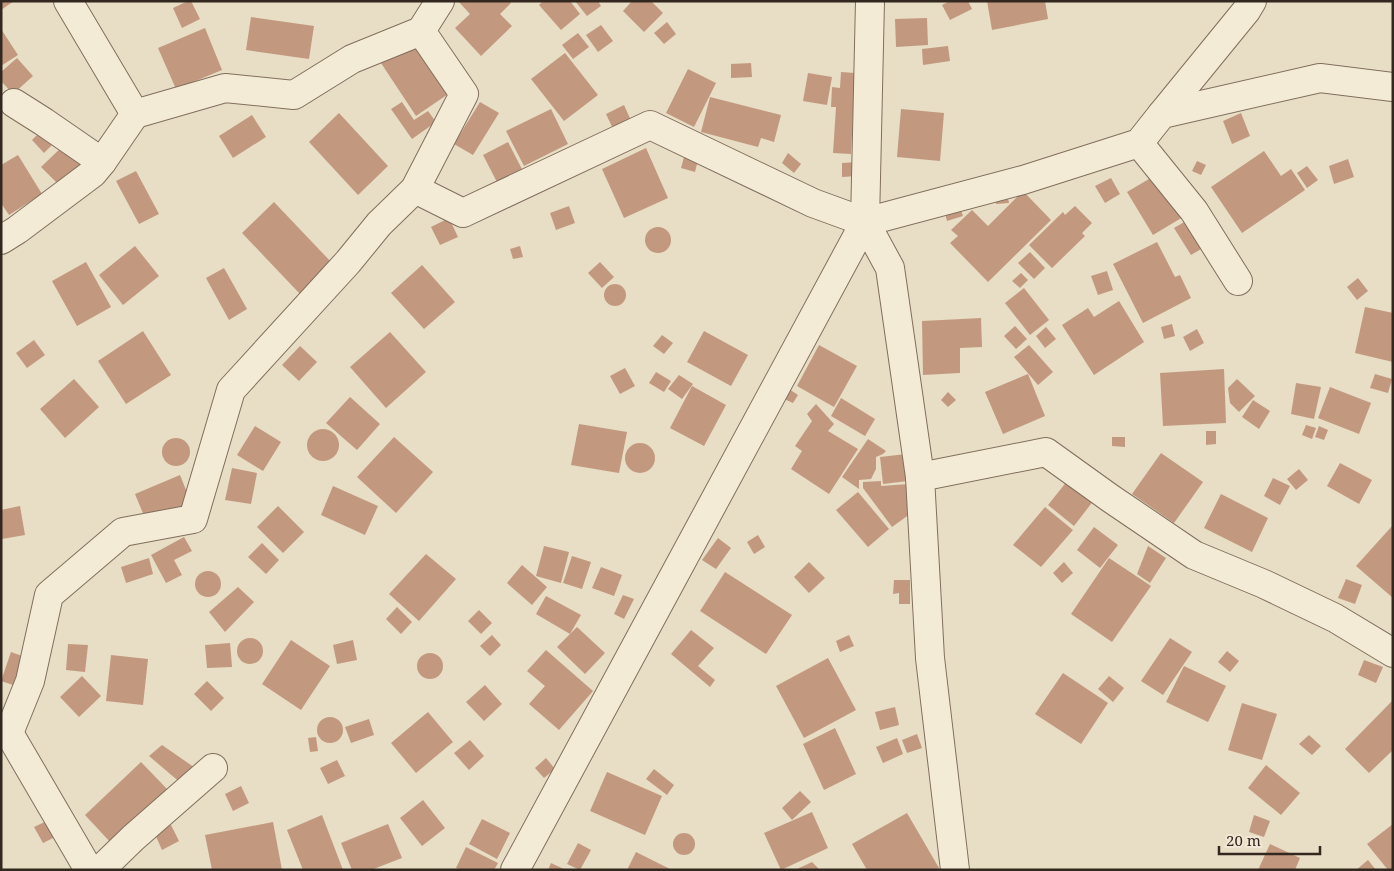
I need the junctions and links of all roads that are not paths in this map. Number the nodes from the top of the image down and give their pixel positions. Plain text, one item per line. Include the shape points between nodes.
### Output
1 (68, 1) edge
2 (440, 1) edge
3 (870, 1) edge
4 (1252, 1) edge
5 (421, 31) junction
6 (1393, 87) edge
7 (14, 104) dead end
8 (135, 114) junction
9 (1162, 114) junction
10 (1139, 143) junction
11 (102, 162) junction
12 (415, 189) junction
13 (865, 222) junction
14 (1, 240) edge
15 (1238, 281) dead end
16 (920, 477) junction
17 (1393, 652) edge
18 (5, 732) edge
19 (213, 768) dead end
20 (89, 870) edge
21 (100, 870) edge
22 (514, 870) edge
23 (955, 870) edge

1 - 8 street
2 - 5 street
3 - 13 street
4 - 9 street
5 - 8 street via 352,59 294,95 225,88
5 - 12 street via 464,94
6 - 9 street via 1320,78
7 - 11 street
8 - 11 street
9 - 10 street
10 - 13 street via 1023,180
10 - 15 street via 1194,210
11 - 14 street via 94,173
12 - 13 street via 463,213 650,125 813,203
12 - 18 street via 379,224 231,390 193,519 123,532 49,594 30,681
13 - 16 street via 890,268
13 - 22 street
16 - 17 street via 1046,452 1194,555 1335,618
16 - 23 street via 930,658
18 - 20 street
19 - 21 street

